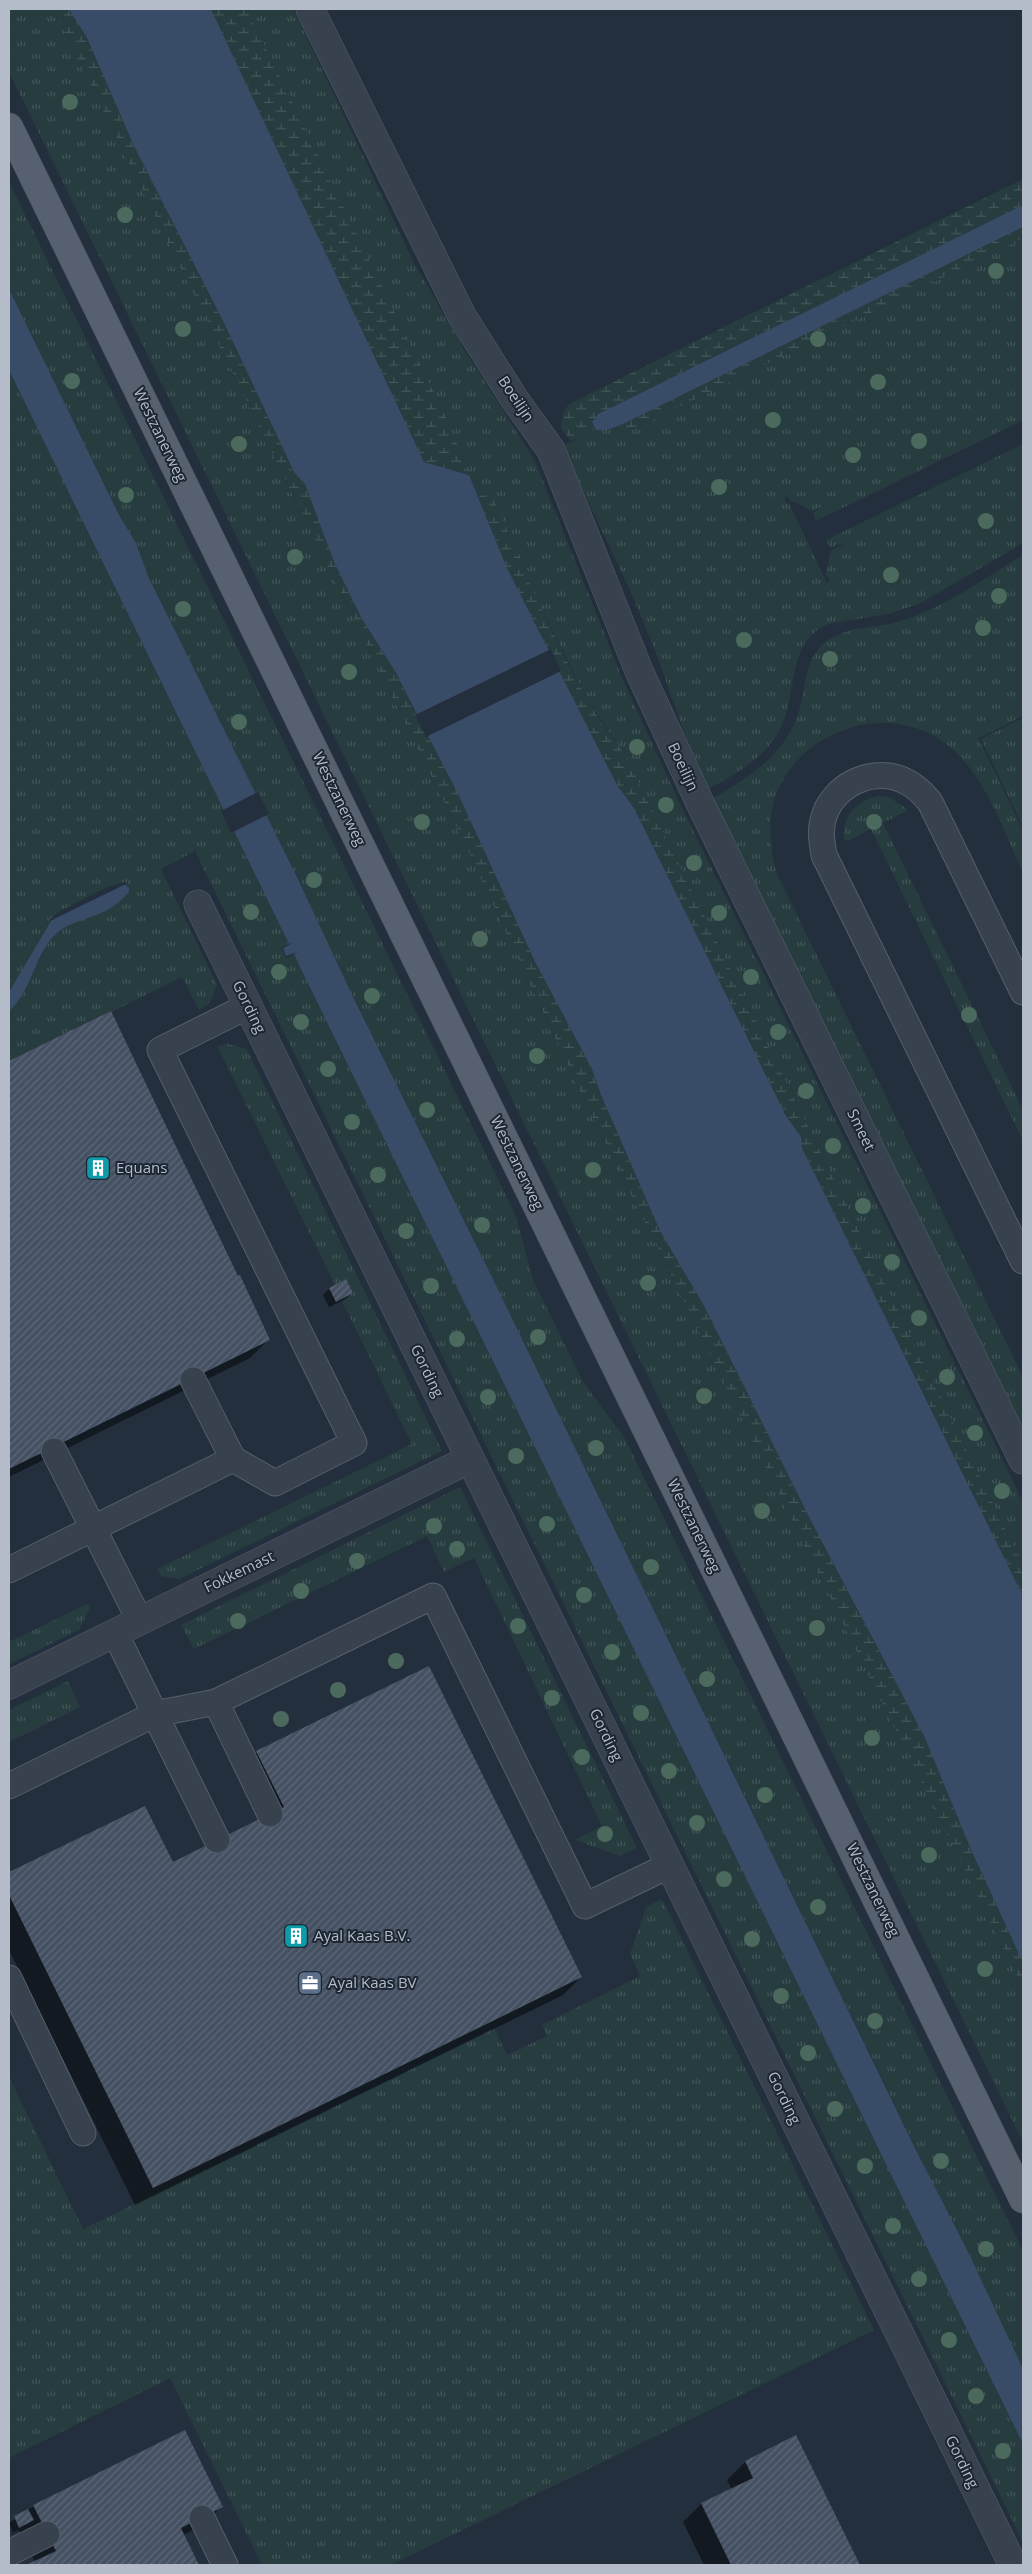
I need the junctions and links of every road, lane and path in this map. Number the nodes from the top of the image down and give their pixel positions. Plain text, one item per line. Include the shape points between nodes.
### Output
1 (310, 9) edge
2 (9, 127) edge
3 (699, 801) joint
4 (198, 904) dead end
5 (1023, 992) edge
6 (248, 1006) junction
7 (1023, 1261) edge
8 (194, 1380) dead end
9 (54, 1451) dead end
10 (233, 1459) junction
11 (470, 1459) junction
12 (1023, 1460) edge
13 (93, 1528) junction
14 (9, 1570) edge
15 (140, 1621) junction
16 (115, 1633) junction
17 (9, 1686) edge
18 (216, 1702) junction
19 (155, 1714) junction
20 (9, 1786) edge
21 (270, 1814) dead end
22 (217, 1840) dead end
23 (670, 1865) junction
24 (9, 1978) edge
25 (83, 2133) dead end
26 (1023, 2199) edge
27 (202, 2518) dead end
28 (47, 2534) dead end
29 (9, 2552) edge
30 (225, 2565) edge
31 (1013, 2565) edge

1 - 3 street, Boeilijn via 462,316 551,450 639,670
2 - 26 main road, Westzanerweg
3 - 12 street, Smeet
4 - 6 street, Gording
5 - 7 lane via 930,802 920,790 905,780 889,776 857,780 842,790 830,803 823,819 824,855
6 - 10 lane via 160,1050 354,1444 275,1483
6 - 11 street, Gording
8 - 10 lane
9 - 13 lane
10 - 13 lane
11 - 15 street, Fokkemast
11 - 23 street, Gording
13 - 14 lane
13 - 15 lane
15 - 16 street, Fokkemast
16 - 17 street, Fokkemast
16 - 19 lane
18 - 19 lane
18 - 21 lane
18 - 23 lane via 433,1596 586,1906
19 - 20 lane
19 - 22 lane
23 - 31 street, Gording
24 - 25 lane
27 - 30 lane
28 - 29 lane

